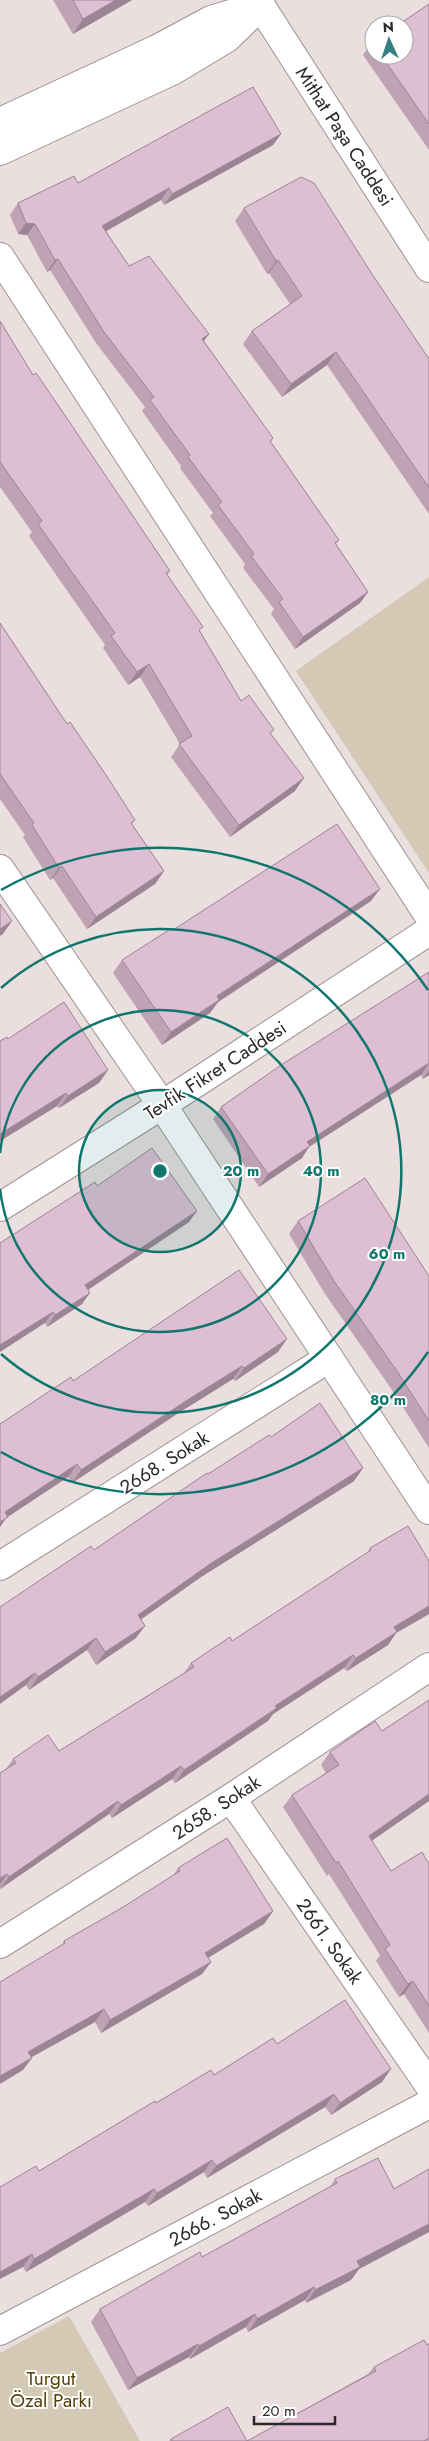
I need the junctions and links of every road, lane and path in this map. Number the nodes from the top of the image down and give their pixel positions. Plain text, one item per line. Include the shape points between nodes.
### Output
1 (260, 2) edge
2 (0, 122) edge
3 (0, 151) edge
4 (0, 257) edge
5 (429, 268) edge
6 (0, 869) edge
7 (429, 916) edge
8 (429, 930) edge
9 (162, 1105) junction
10 (0, 1207) edge
11 (329, 1358) junction
12 (429, 1510) edge
13 (0, 1566) edge
14 (429, 1667) edge
15 (231, 1798) junction
16 (0, 1944) edge
17 (429, 2085) edge
18 (429, 2104) edge
19 (0, 2331) edge

1 - 2 street via 211,20 157,49
1 - 3 street via 227,38 174,70
1 - 5 street, Mithat Paşa Caddesi
4 - 7 street
6 - 9 street
8 - 9 street, Tevfik Fikret Caddesi
9 - 10 street, Tevfik Fikret Caddesi
9 - 11 street
11 - 12 street
11 - 13 street, 2668. Sokak
14 - 15 street, 2658. Sokak
15 - 16 street, 2658. Sokak
15 - 17 street, 2661. Sokak
18 - 19 street, 2666. Sokak

